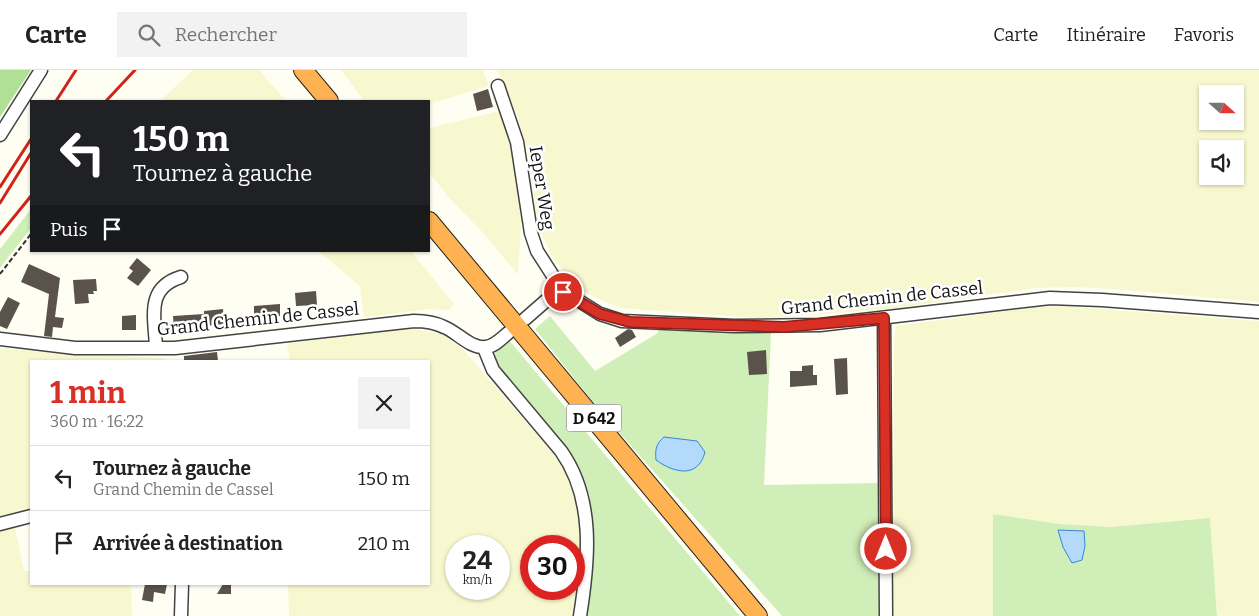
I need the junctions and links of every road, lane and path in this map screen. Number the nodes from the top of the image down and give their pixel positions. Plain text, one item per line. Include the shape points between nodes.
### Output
1 (41, 70) edge
2 (302, 70) edge
3 (498, 86) dead end
4 (327, 100) edge
5 (0, 135) edge
6 (430, 222) edge
7 (30, 235) edge
8 (0, 274) edge
9 (181, 277) dead end
10 (559, 293) junction
11 (1259, 312) edge
12 (525, 318) dead end
13 (884, 318) junction
14 (508, 333) dead end
15 (0, 340) edge
16 (156, 348) junction
17 (484, 348) junction
18 (30, 516) edge
19 (0, 524) edge
20 (182, 585) edge
21 (181, 616) edge
22 (580, 616) edge
23 (758, 616) edge
24 (886, 616) edge

1 - 5 street
2 - 4 highway
3 - 10 street, Ieper Weg via 517,142 531,233
6 - 23 highway, D 642
7 - 8 path
9 - 16 street via 167,282 156,295
10 - 12 street
10 - 13 street, Grand Chemin de Cassel via 571,296 600,314 630,322 784,327
11 - 13 street, Grand Chemin de Cassel via 1050,298
13 - 24 street
14 - 17 street
15 - 16 street, Grand Chemin de Cassel via 75,348
16 - 17 street, Grand Chemin de Cassel via 414,321 444,327
17 - 22 street via 493,370 561,451 580,487 587,539
18 - 19 street
20 - 21 street

